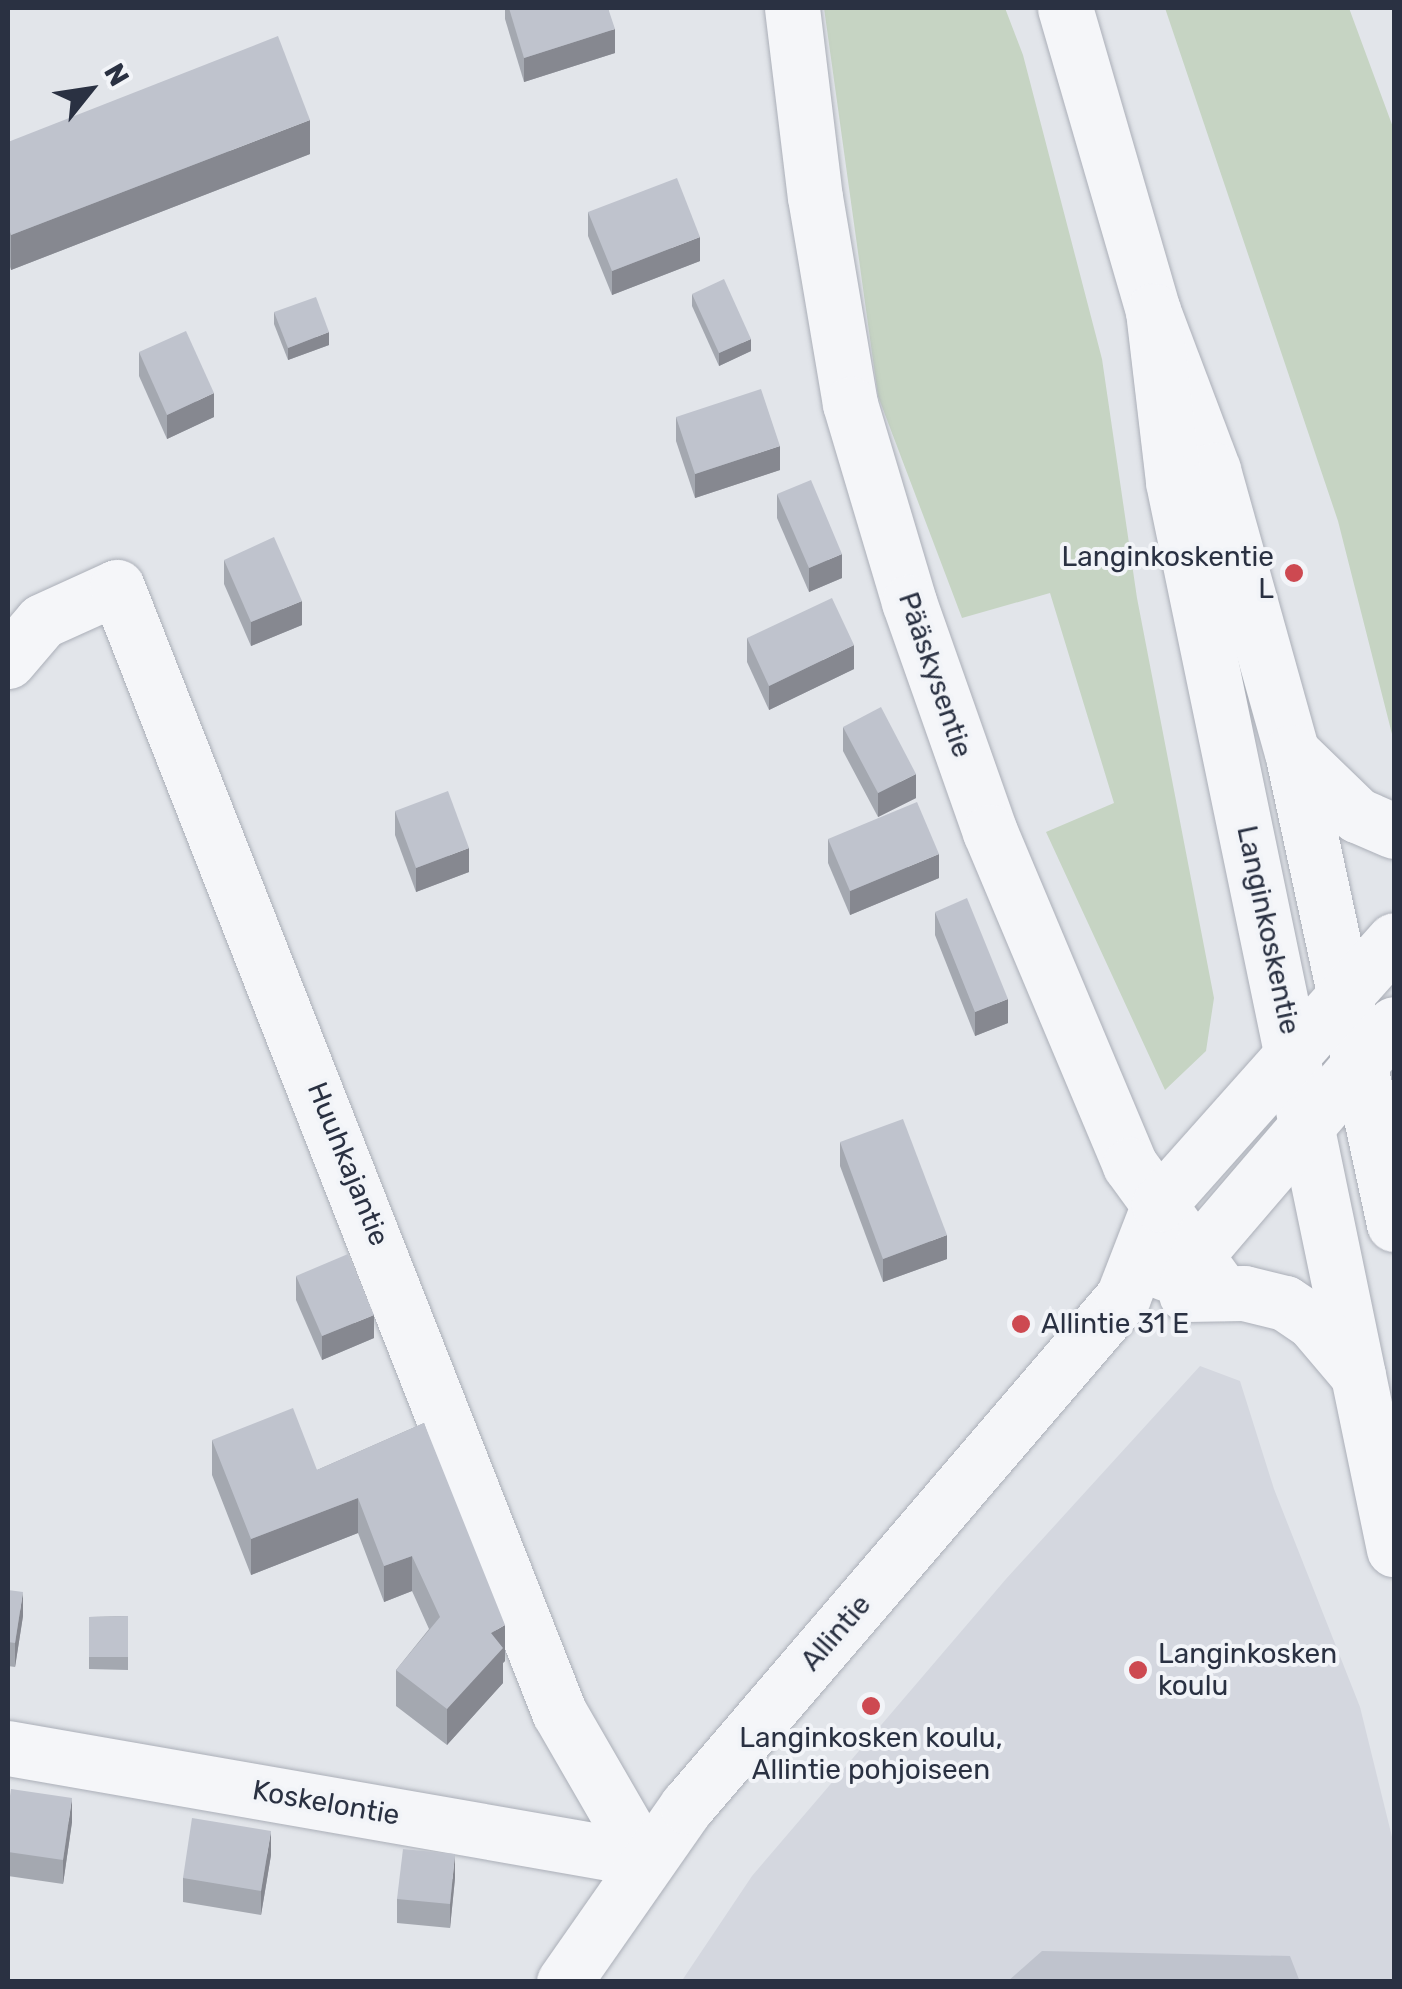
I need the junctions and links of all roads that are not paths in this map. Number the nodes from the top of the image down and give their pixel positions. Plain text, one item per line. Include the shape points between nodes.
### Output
1 (792, 8) edge
2 (1065, 8) edge
3 (1154, 310) junction
4 (8, 661) edge
5 (1292, 752) junction
6 (1394, 831) edge
7 (1394, 940) edge
8 (1345, 996) junction
9 (1377, 1044) edge
10 (1294, 1053) junction
11 (1308, 1124) junction
12 (1159, 1204) junction
13 (1394, 1224) edge
14 (1210, 1274) junction
15 (1124, 1297) junction
16 (1358, 1374) junction
17 (1394, 1549) edge
18 (8, 1748) edge
19 (644, 1859) junction
20 (564, 1982) edge

1 - 12 street, Pääskysentie via 814,197 850,404 909,602 1050,984 1130,1164
2 - 3 street, Langinkoskentie
3 - 5 street, Langinkoskentie via 1213,470
3 - 10 street, Langinkoskentie via 1173,482
4 - 19 street, Huuhkajantie via 42,620 117,587 559,1712
5 - 6 street via 1357,815
5 - 8 street, Langinkoskentie
7 - 8 street, Allintie
8 - 9 street, Langinkoskentie
8 - 10 street, Allintie
9 - 11 street
9 - 13 street, Langinkoskentie
10 - 11 street, Langinkoskentie
10 - 12 street, Allintie
11 - 14 street
11 - 16 street, Langinkoskentie
12 - 14 street, Pääskysentie
12 - 15 street, Allintie
14 - 15 street
14 - 16 street via 1285,1303 1312,1321
15 - 19 street, Allintie
16 - 17 street, Langinkoskentie
18 - 19 street, Koskelontie
19 - 20 street, Allintie

